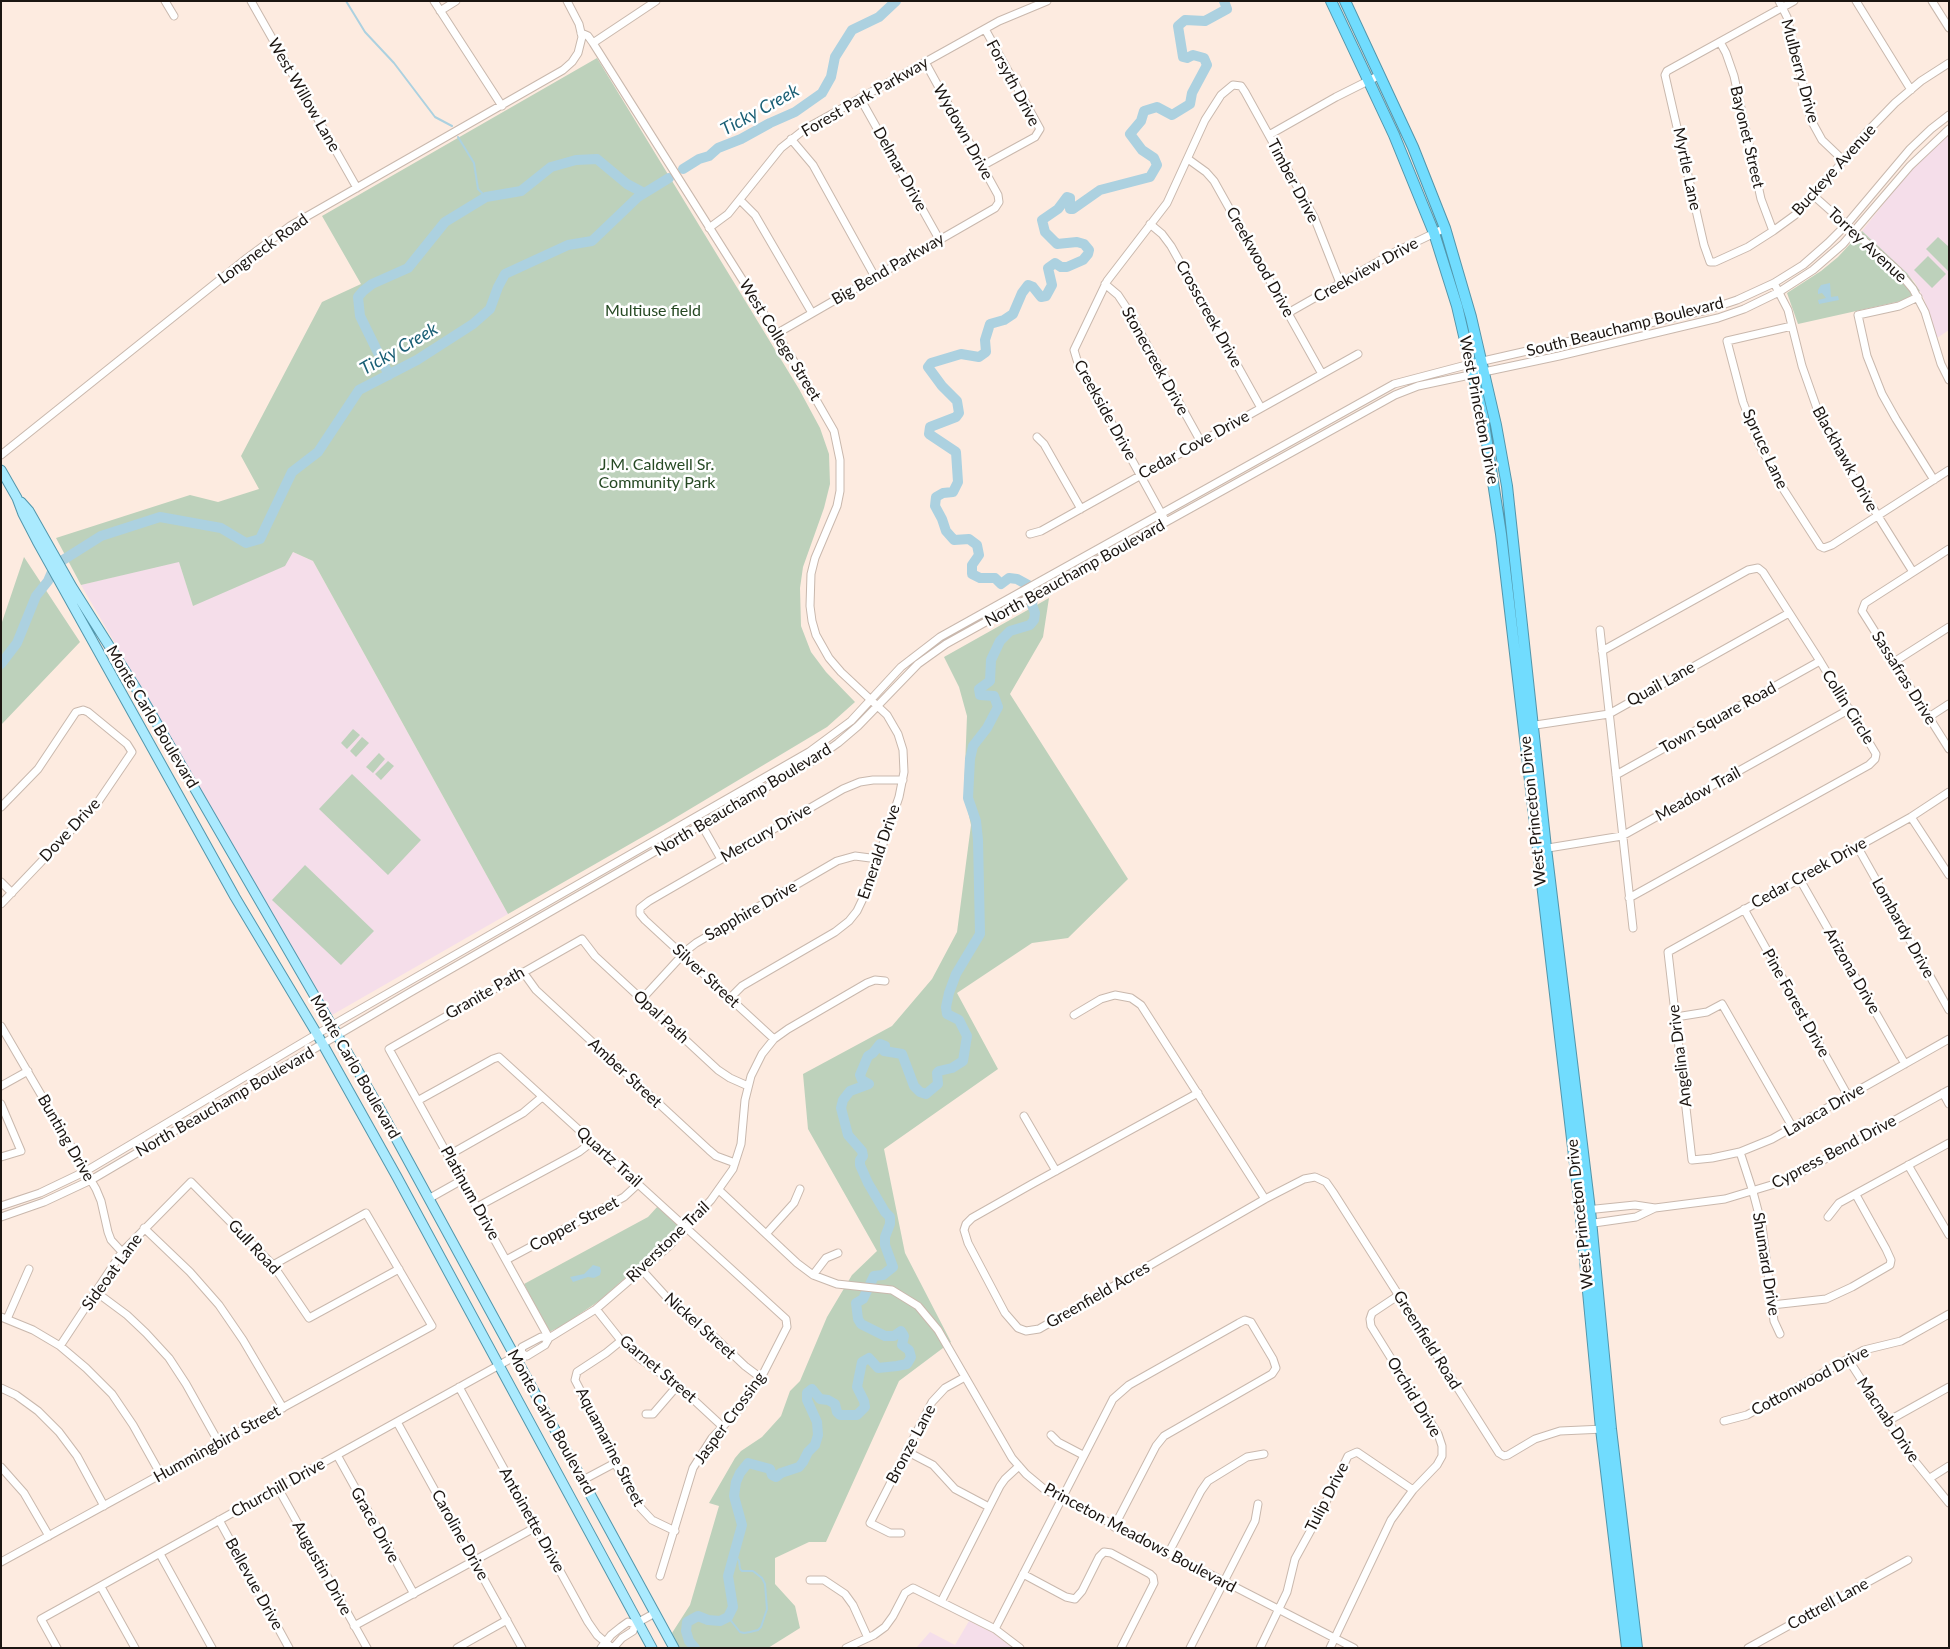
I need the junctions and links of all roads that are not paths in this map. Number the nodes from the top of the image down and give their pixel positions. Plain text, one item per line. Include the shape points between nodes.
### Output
1 (165, 1) edge
2 (251, 1) edge
3 (434, 1) edge
4 (456, 1) edge
5 (566, 1) edge
6 (656, 1) edge
7 (1047, 1) edge
8 (1332, 1) edge
9 (1345, 1) edge
10 (1794, 1) edge
11 (1856, 1) edge
12 (1932, 1) edge
13 (646, 4) edge
14 (1781, 4) edge
15 (440, 11) junction
16 (174, 16) dead end
17 (1949, 28) edge
18 (985, 29) junction
19 (581, 33) junction
20 (1720, 42) junction
21 (593, 43) junction
22 (925, 62) junction
23 (1949, 63) edge
24 (1380, 75) junction
25 (1369, 80) junction
26 (1911, 90) junction
27 (860, 98) junction
28 (502, 106) junction
29 (1949, 115) edge
30 (1949, 129) edge
31 (1269, 135) junction
32 (791, 140) junction
33 (1188, 159) junction
34 (1843, 160) junction
35 (982, 166) junction
36 (357, 188) junction
37 (1814, 196) junction
38 (740, 200) junction
39 (999, 202) joint
40 (1150, 224) junction
41 (1846, 225) junction
42 (709, 228) junction
43 (1445, 228) junction
44 (1774, 232) junction
45 (1855, 232) junction
46 (1434, 233) junction
47 (939, 240) junction
48 (1710, 262) joint
49 (875, 277) junction
50 (1774, 283) junction
51 (1105, 284) junction
52 (1340, 284) junction
53 (1779, 292) junction
54 (1918, 297) junction
55 (812, 313) junction
56 (1288, 313) junction
57 (1674, 318) junction
58 (1792, 326) junction
59 (1675, 328) junction
60 (776, 334) junction
61 (1603, 334) junction
62 (1606, 344) junction
63 (1358, 354) dead end
64 (1482, 362) junction
65 (1470, 364) junction
66 (1484, 373) junction
67 (1322, 374) junction
68 (1473, 375) junction
69 (1949, 380) edge
70 (1394, 384) junction
71 (1380, 404) junction
72 (1261, 408) junction
73 (1037, 437) dead end
74 (1200, 442) junction
75 (1, 455) edge
76 (1, 470) edge
77 (1949, 470) edge
78 (1141, 475) junction
79 (1934, 480) junction
80 (1081, 509) junction
81 (1161, 512) junction
82 (1877, 516) junction
83 (1166, 522) junction
84 (1030, 534) dead end
85 (1949, 549) edge
86 (1913, 572) junction
87 (1511, 581) junction
88 (69, 588) junction
89 (1789, 613) junction
90 (1949, 627) edge
91 (1600, 630) dead end
92 (1602, 651) junction
93 (1820, 661) junction
94 (1894, 662) junction
95 (871, 699) junction
96 (878, 704) junction
97 (1949, 704) edge
98 (1850, 709) junction
99 (1609, 714) junction
100 (1928, 717) junction
101 (1528, 726) junction
102 (1949, 749) edge
103 (1616, 775) junction
104 (903, 780) junction
105 (1949, 792) edge
106 (1, 807) edge
107 (697, 816) junction
108 (1911, 816) junction
109 (702, 825) junction
110 (1622, 836) junction
111 (1857, 846) junction
112 (1542, 849) junction
113 (722, 859) junction
114 (878, 859) junction
115 (1949, 875) edge
116 (1799, 878) junction
117 (1, 882) edge
118 (12, 893) junction
119 (1629, 898) junction
120 (1, 904) edge
121 (1744, 909) junction
122 (639, 911) joint
123 (1633, 928) dead end
124 (582, 939) joint
125 (1668, 952) joint
126 (683, 954) junction
127 (523, 972) junction
128 (885, 981) dead end
129 (730, 998) junction
130 (642, 999) junction
131 (1949, 1010) edge
132 (1074, 1015) dead end
133 (1676, 1017) junction
134 (1, 1026) edge
135 (332, 1026) junction
136 (317, 1034) junction
137 (337, 1036) junction
138 (774, 1039) junction
139 (1949, 1039) edge
140 (322, 1044) junction
141 (389, 1049) joint
142 (1905, 1064) junction
143 (28, 1071) junction
144 (1, 1086) edge
145 (748, 1086) junction
146 (1946, 1092) edge
147 (1198, 1093) junction
148 (1848, 1096) junction
149 (542, 1097) junction
150 (419, 1100) junction
151 (1, 1104) edge
152 (1949, 1104) edge
153 (1024, 1116) dead end
154 (1793, 1128) junction
155 (592, 1142) junction
156 (1949, 1143) edge
157 (1740, 1152) junction
158 (449, 1155) junction
159 (1, 1158) edge
160 (1692, 1160) joint
161 (735, 1163) junction
162 (1908, 1165) junction
163 (86, 1171) junction
164 (1056, 1171) junction
165 (91, 1180) junction
166 (462, 1180) junction
167 (191, 1182) joint
168 (638, 1184) junction
169 (800, 1189) dead end
170 (719, 1190) junction
171 (1754, 1192) junction
172 (1856, 1195) junction
173 (430, 1198) junction
174 (1265, 1199) junction
175 (1, 1206) edge
176 (477, 1207) junction
177 (1654, 1208) junction
178 (1585, 1210) junction
179 (1, 1217) edge
180 (1828, 1217) dead end
181 (1353, 1222) joint
182 (1586, 1224) junction
183 (144, 1228) junction
184 (686, 1228) junction
185 (766, 1234) junction
186 (1949, 1235) edge
187 (122, 1252) junction
188 (838, 1253) dead end
189 (506, 1260) junction
190 (273, 1265) junction
191 (399, 1269) junction
192 (29, 1270) dead end
193 (642, 1270) junction
194 (813, 1274) junction
195 (96, 1292) junction
196 (1399, 1295) junction
197 (1772, 1305) junction
198 (596, 1309) junction
199 (1949, 1314) edge
200 (4, 1318) edge
201 (786, 1319) joint
202 (1780, 1334) dead end
203 (549, 1338) junction
204 (622, 1340) junction
205 (60, 1346) junction
206 (518, 1355) junction
207 (1848, 1359) junction
208 (500, 1365) junction
209 (965, 1377) junction
210 (762, 1378) junction
211 (678, 1385) junction
212 (1949, 1387) edge
213 (1, 1388) edge
214 (459, 1388) junction
215 (283, 1408) junction
216 (646, 1414) dead end
217 (1724, 1421) dead end
218 (1888, 1421) junction
219 (397, 1422) junction
220 (723, 1427) junction
221 (1606, 1429) junction
222 (1051, 1435) dead end
223 (219, 1443) junction
224 (906, 1451) junction
225 (1264, 1454) dead end
226 (337, 1455) junction
227 (1084, 1455) junction
228 (615, 1463) junction
229 (1019, 1466) junction
230 (1949, 1466) edge
231 (1, 1467) edge
232 (161, 1474) junction
233 (1930, 1478) junction
234 (583, 1480) junction
235 (278, 1488) junction
236 (1413, 1490) junction
237 (1061, 1499) junction
238 (1949, 1503) edge
239 (1258, 1504) dead end
240 (104, 1506) junction
241 (989, 1507) junction
242 (219, 1520) junction
243 (536, 1527) junction
244 (1114, 1527) junction
245 (675, 1531) junction
246 (901, 1533) dead end
247 (49, 1536) junction
248 (160, 1554) junction
249 (1168, 1554) junction
250 (474, 1560) junction
251 (1908, 1560) dead end
252 (1, 1562) edge
253 (1023, 1574) junction
254 (660, 1576) dead end
255 (810, 1580) dead end
256 (1223, 1582) junction
257 (100, 1587) junction
258 (414, 1594) junction
259 (941, 1602) junction
260 (1279, 1610) junction
261 (655, 1613) junction
262 (507, 1620) junction
263 (637, 1623) junction
264 (354, 1626) junction
265 (995, 1629) junction
266 (868, 1638) junction
267 (1334, 1638) junction
268 (603, 1645) edge
269 (57, 1648) edge
270 (135, 1648) edge
271 (212, 1648) edge
272 (289, 1648) edge
273 (366, 1648) edge
274 (458, 1648) edge
275 (522, 1648) edge
276 (613, 1648) edge
277 (652, 1648) edge
278 (674, 1648) edge
279 (846, 1648) edge
280 (1020, 1648) edge
281 (1121, 1648) edge
282 (1190, 1648) edge
283 (1260, 1648) edge
284 (1330, 1648) edge
285 (1354, 1648) edge
286 (1627, 1648) edge
287 (1637, 1648) edge
288 (1748, 1648) edge

1 - 16 street
2 - 36 street, West Willow Lane
3 - 15 street
4 - 15 street
5 - 19 street, West College Street via 577,18
6 - 13 street
7 - 18 street, Forest Park Parkway
8 - 25 highway, West Princeton Drive
9 - 24 highway, West Princeton Drive
10 - 14 street
11 - 26 street
12 - 17 street
13 - 21 street
14 - 20 street
14 - 34 street, Mulberry Drive via 1787,17 1811,120 1822,140
15 - 28 street
18 - 22 street, Forest Park Parkway
18 - 35 street, Forsyth Drive via 1040,129 1035,137
19 - 21 street, West College Street
19 - 28 street, Longneck Road via 580,47 568,66
20 - 44 street, Bayonet Street via 1734,76 1761,199
20 - 48 street, Myrtle Lane via 1665,75
21 - 42 street, West College Street
22 - 27 street, Forest Park Parkway
22 - 35 street, Wydown Drive
23 - 26 street, Buckeye Avenue
24 - 25 street
24 - 43 highway, West Princeton Drive
25 - 31 street
25 - 46 highway, West Princeton Drive
26 - 34 street, Buckeye Avenue
27 - 32 street, Forest Park Parkway
27 - 47 street, Delmar Drive
28 - 36 street, Longneck Road
29 - 41 street, South Beauchamp Boulevard via 1907,153
30 - 45 street, South Beauchamp Boulevard via 1910,166
31 - 33 street, Timber Drive via 1237,84 1228,88 1214,105
31 - 52 street, Timber Drive via 1314,217
32 - 38 street, Forest Park Parkway
32 - 49 street via 813,165
33 - 40 street via 1167,203
33 - 56 street, Creekwood Drive via 1214,181
34 - 37 street, Buckeye Avenue
35 - 39 street, Wydown Drive
36 - 75 street, Longneck Road via 273,238
37 - 41 street, Torrey Avenue
37 - 44 street, Buckeye Avenue
38 - 42 street, Forest Park Parkway
38 - 55 street via 754,215
39 - 47 street, Big Bend Parkway via 995,208
40 - 51 street
40 - 72 street, Crosscreek Drive via 1171,246
41 - 45 street, Torrey Avenue
41 - 50 street, South Beauchamp Boulevard via 1809,260
42 - 60 street, West College Street
43 - 46 street, Creekview Drive
43 - 64 highway, West Princeton Drive
44 - 48 street, Buckeye Avenue via 1748,247
45 - 53 street, South Beauchamp Boulevard via 1813,270
45 - 54 street, Torrey Avenue via 1909,282
46 - 52 street, Creekview Drive
46 - 65 highway, West Princeton Drive via 1457,306
47 - 49 street, Big Bend Parkway
49 - 55 street, Big Bend Parkway
50 - 53 street, Blackhawk Drive
50 - 57 street, South Beauchamp Boulevard via 1720,306
51 - 74 street, Stonecreek Drive via 1126,307
51 - 78 street, Creekside Drive via 1074,350
52 - 56 street, Creekview Drive
53 - 58 street, Blackhawk Drive
53 - 59 street, South Beauchamp Boulevard via 1735,313
54 - 69 street, Torrey Avenue
54 - 79 street via 1899,306 1858,315 1867,356 1878,384
55 - 60 street, Big Bend Parkway
56 - 67 street, Creekwood Drive
57 - 59 street
57 - 61 street, South Beauchamp Boulevard
58 - 82 street, Blackhawk Drive via 1804,374 1820,417
58 - 82 street, Spruce Lane via 1727,340 1740,393 1759,444 1782,487 1817,543 1824,548
59 - 62 street, South Beauchamp Boulevard
60 - 95 street, West College Street via 834,430 840,460 837,506 811,574 812,621 822,646 835,665
61 - 62 street
61 - 64 street, South Beauchamp Boulevard
62 - 66 street, South Beauchamp Boulevard
63 - 67 street, Cedar Cove Drive
64 - 65 street, South Beauchamp Boulevard
64 - 66 highway, West Princeton Drive
65 - 68 highway, West Princeton Drive
65 - 70 street, North Beauchamp Boulevard
66 - 68 street, South Beauchamp Boulevard
66 - 87 highway, West Princeton Drive via 1507,486
67 - 72 street, Cedar Cove Drive
68 - 71 street, North Beauchamp Boulevard via 1409,389
68 - 87 highway, West Princeton Drive
70 - 71 street via 1394,389 1379,398
70 - 81 street, North Beauchamp Boulevard
71 - 83 street, North Beauchamp Boulevard
72 - 74 street, Cedar Cove Drive
73 - 80 street
74 - 78 street, Cedar Cove Drive
76 - 88 main road, Monte Carlo Boulevard via 23,514
77 - 79 street
78 - 80 street, Cedar Cove Drive
78 - 81 street, Creekside Drive
79 - 82 street
80 - 84 street, Cedar Cove Drive via 1041,532
81 - 83 street, Creekside Drive
81 - 95 street, North Beauchamp Boulevard via 940,637 910,660
82 - 86 street, Blackhawk Drive
83 - 96 street, North Beauchamp Boulevard via 946,644 918,664
85 - 86 street
86 - 94 street, Sassafras Drive via 1863,606 1862,611
87 - 101 highway, West Princeton Drive
88 - 135 main road, Monte Carlo Boulevard via 149,709
88 - 136 main road, Monte Carlo Boulevard via 234,897
89 - 92 street, Collin Circle via 1763,572 1756,567
89 - 93 street, Collin Circle
89 - 99 street, Quail Lane
90 - 94 street
91 - 92 street
92 - 99 street
93 - 98 street, Collin Circle
93 - 103 street, Town Square Road
94 - 100 street, Sassafras Drive
95 - 96 street, West College Street
95 - 107 street, North Beauchamp Boulevard via 846,725 819,745
96 - 104 street, Emerald Drive via 898,734 903,750
96 - 109 street, North Beauchamp Boulevard via 858,726 826,752
97 - 100 street
98 - 110 street, Meadow Trail
98 - 119 street, Collin Circle via 1876,752 1873,762
99 - 101 street, Quail Lane
99 - 103 street
100 - 102 street, Sassafras Drive
101 - 112 highway, West Princeton Drive
103 - 110 street
104 - 113 street, Mercury Drive via 873,780 849,786
104 - 114 street, Emerald Drive
105 - 108 street, Cedar Creek Drive
106 - 118 street, Dove Drive via 38,769 76,712 88,712 127,744 132,752 98,802
107 - 109 street
107 - 135 street, North Beauchamp Boulevard
108 - 111 street, Cedar Creek Drive
108 - 115 street
109 - 113 street
109 - 137 street, North Beauchamp Boulevard
110 - 112 street, Meadow Trail
110 - 119 street
111 - 116 street, Cedar Creek Drive
111 - 131 street, Lombardy Drive
112 - 178 highway, West Princeton Drive
113 - 122 street, Mercury Drive via 649,901
114 - 126 street, Sapphire Drive via 855,856 837,861 696,943
114 - 129 street, Emerald Drive via 864,900 849,921 836,932 742,986
116 - 121 street, Cedar Creek Drive
116 - 142 street, Arizona Drive
117 - 118 street
118 - 120 street, Dove Drive
119 - 123 street
121 - 125 street, Cedar Creek Drive
121 - 148 street, Pine Forest Drive
122 - 126 street, Silver Street
124 - 127 street, Granite Path
124 - 130 street, Opal Path via 590,951
125 - 133 street, Angelina Drive
126 - 129 street, Silver Street
126 - 130 street, Sapphire Drive
127 - 141 street, Granite Path
127 - 161 street, Amber Street via 536,990 713,1154
128 - 138 street, Riverstone Trail via 875,980 867,984
129 - 138 street, Silver Street
130 - 145 street, Opal Path via 724,1075
132 - 147 street via 1109,996 1131,998 1145,1011
133 - 154 street via 1707,1012 1722,1004
133 - 160 street, Angelina Drive
134 - 143 street, Bunting Drive
135 - 136 street, North Beauchamp Boulevard
135 - 137 main road, Monte Carlo Boulevard
136 - 140 main road, Monte Carlo Boulevard
136 - 163 street, North Beauchamp Boulevard
137 - 140 street, North Beauchamp Boulevard
137 - 173 main road, Monte Carlo Boulevard
138 - 145 street, Riverstone Trail via 757,1063
139 - 142 street, Lavaca Drive
140 - 165 street, North Beauchamp Boulevard
140 - 208 main road, Monte Carlo Boulevard
141 - 150 street, Platinum Drive
142 - 148 street, Lavaca Drive
143 - 144 street
143 - 163 street, Bunting Drive
145 - 161 street, Riverstone Trail via 741,1144
146 - 152 street
146 - 171 street, Cypress Bend Drive via 1800,1173
147 - 164 street, Greenfield Acres
147 - 174 street
148 - 154 street, Lavaca Drive
149 - 150 street, Quartz Trail via 499,1057
149 - 155 street, Quartz Trail
149 - 158 street via 523,1113
150 - 158 street, Platinum Drive
151 - 159 street via 21,1151
153 - 164 street
154 - 157 street, Lavaca Drive
155 - 168 street, Quartz Trail
155 - 176 street
156 - 162 street
157 - 160 street, Lavaca Drive
157 - 171 street, Shumard Drive
158 - 166 street, Platinum Drive
161 - 170 street, Riverstone Trail
162 - 172 street
162 - 186 street
163 - 165 street, Bunting Drive
163 - 175 street, North Beauchamp Boulevard via 40,1193
164 - 174 street, Greenfield Acres via 972,1218 965,1227 968,1243 1005,1313 1018,1328 1026,1331 1039,1329
165 - 179 street, North Beauchamp Boulevard
165 - 187 street, Bunting Drive via 101,1201 111,1240
166 - 173 street
166 - 176 street, Platinum Drive
167 - 183 street, Sideoat Lane
167 - 190 street, Gull Road
168 - 184 street, Quartz Trail
168 - 189 street, Copper Street via 624,1197
169 - 185 street via 794,1203
170 - 184 street, Riverstone Trail
170 - 185 street, Princeton Meadows Boulevard
171 - 177 street, Cypress Bend Drive via 1704,1203
171 - 197 street, Shumard Drive via 1762,1226
172 - 180 street via 1835,1207
172 - 197 street via 1891,1260 1890,1265 1826,1299
173 - 206 main road, Monte Carlo Boulevard
174 - 181 street, Greenfield Acres via 1308,1177 1319,1177 1330,1186
176 - 189 street, Platinum Drive
177 - 178 street, Cypress Bend Drive via 1635,1205
177 - 182 street, Cypress Bend Drive via 1636,1217
178 - 182 highway, West Princeton Drive
181 - 196 street, Greenfield Road
182 - 221 highway, West Princeton Drive
183 - 187 street, Sideoat Lane
183 - 215 street via 219,1304
184 - 193 street, Riverstone Trail
184 - 201 street, Quartz Trail
185 - 194 street, Princeton Meadows Boulevard
187 - 195 street, Sideoat Lane
188 - 194 street via 829,1256
189 - 203 street, Platinum Drive
190 - 191 street, Gull Road via 309,1318
190 - 191 street via 366,1212
191 - 215 street, Hummingbird Street via 432,1326
192 - 200 street
193 - 198 street, Riverstone Trail
193 - 210 street, Nickel Street via 672,1303
194 - 209 street, Princeton Meadows Boulevard via 837,1284 888,1290 909,1299 927,1314
195 - 205 street, Sideoat Lane
195 - 223 street via 127,1315 168,1358
196 - 221 street, Greenfield Road via 1497,1450 1504,1456 1554,1433
196 - 236 street, Orchid Drive via 1372,1313 1371,1326 1438,1434 1442,1446 1437,1466
197 - 202 street, Shumard Drive
198 - 203 street, Riverstone Trail
198 - 204 street, Garnet Street
199 - 207 street, Cottonwood Drive via 1901,1341 1864,1350
200 - 205 street
201 - 210 street, Jasper Crossing via 787,1327
203 - 206 street, Riverstone Trail via 541,1337 522,1347
204 - 211 street, Garnet Street via 638,1357
204 - 228 street, Aquamarine Street via 575,1375
205 - 232 street via 112,1394
206 - 208 street, Churchill Drive
206 - 234 main road, Monte Carlo Boulevard
207 - 217 street, Cottonwood Drive via 1747,1415
207 - 218 street, Macnab Drive
208 - 214 street, Churchill Drive
208 - 263 main road, Monte Carlo Boulevard
209 - 224 street, Bronze Lane via 936,1396
209 - 229 street, Princeton Meadows Boulevard
210 - 220 street, Jasper Crossing
211 - 216 street via 653,1414
211 - 220 street, Garnet Street
212 - 218 street
213 - 240 street via 38,1411 59,1432 77,1456
214 - 219 street, Churchill Drive
214 - 243 street, Antoinette Drive
215 - 223 street, Hummingbird Street
218 - 233 street, Macnab Drive via 1909,1454
219 - 226 street, Churchill Drive
219 - 250 street, Caroline Drive
220 - 245 street, Jasper Crossing via 693,1468
221 - 286 highway, West Princeton Drive
221 - 287 highway, West Princeton Drive
222 - 227 street
223 - 232 street, Hummingbird Street
224 - 241 street via 932,1465 957,1491
224 - 246 street, Bronze Lane via 870,1523 890,1533
225 - 249 street via 1248,1457 1208,1481
226 - 235 street, Churchill Drive
226 - 258 street, Grace Drive
227 - 237 street
227 - 244 street via 1110,1403 1120,1391 1239,1323 1248,1320 1255,1328 1273,1359 1276,1368 1272,1374 1164,1436
228 - 234 street
228 - 245 street, Aquamarine Street via 644,1513
229 - 237 street, Princeton Meadows Boulevard via 1039,1486
229 - 241 street via 1002,1482
230 - 233 street
231 - 247 street via 24,1493
232 - 240 street, Hummingbird Street
233 - 238 street, Macnab Drive
234 - 261 main road, Monte Carlo Boulevard
235 - 242 street, Churchill Drive
235 - 264 street, Augustin Drive
236 - 260 street, Tulip Drive via 1357,1452 1348,1456 1295,1559 1289,1588
236 - 267 street, Orchid Drive via 1391,1520
237 - 244 street, Princeton Meadows Boulevard
237 - 253 street
239 - 256 street via 1255,1521
240 - 247 street, Hummingbird Street
241 - 259 street
242 - 248 street, Churchill Drive
242 - 272 street, Bellevue Drive
243 - 250 street
243 - 268 street, Antoinette Drive
244 - 249 street, Princeton Meadows Boulevard
245 - 254 street, Jasper Crossing
247 - 252 street, Hummingbird Street
248 - 257 street, Churchill Drive
248 - 271 street
249 - 256 street, Princeton Meadows Boulevard
250 - 258 street
250 - 262 street, Caroline Drive
251 - 288 street, Cottrell Lane
253 - 265 street
253 - 281 street via 1075,1599 1104,1552 1152,1575 1153,1585
255 - 266 street via 824,1580 846,1594
256 - 260 street, Princeton Meadows Boulevard
256 - 282 street
257 - 269 street, Churchill Drive via 41,1619
257 - 270 street
258 - 264 street
259 - 265 street
259 - 266 street via 910,1589 888,1624
260 - 267 street, Princeton Meadows Boulevard
260 - 283 street
261 - 263 street
261 - 278 main road, Monte Carlo Boulevard
262 - 274 street
262 - 275 street, Caroline Drive
263 - 268 street via 628,1622 621,1626
263 - 276 street via 633,1631
263 - 277 main road, Monte Carlo Boulevard
264 - 273 street, Augustin Drive
265 - 280 street
266 - 279 street
267 - 284 street, Orchid Drive
267 - 285 street, Princeton Meadows Boulevard
268 - 276 street, Antoinette Drive

